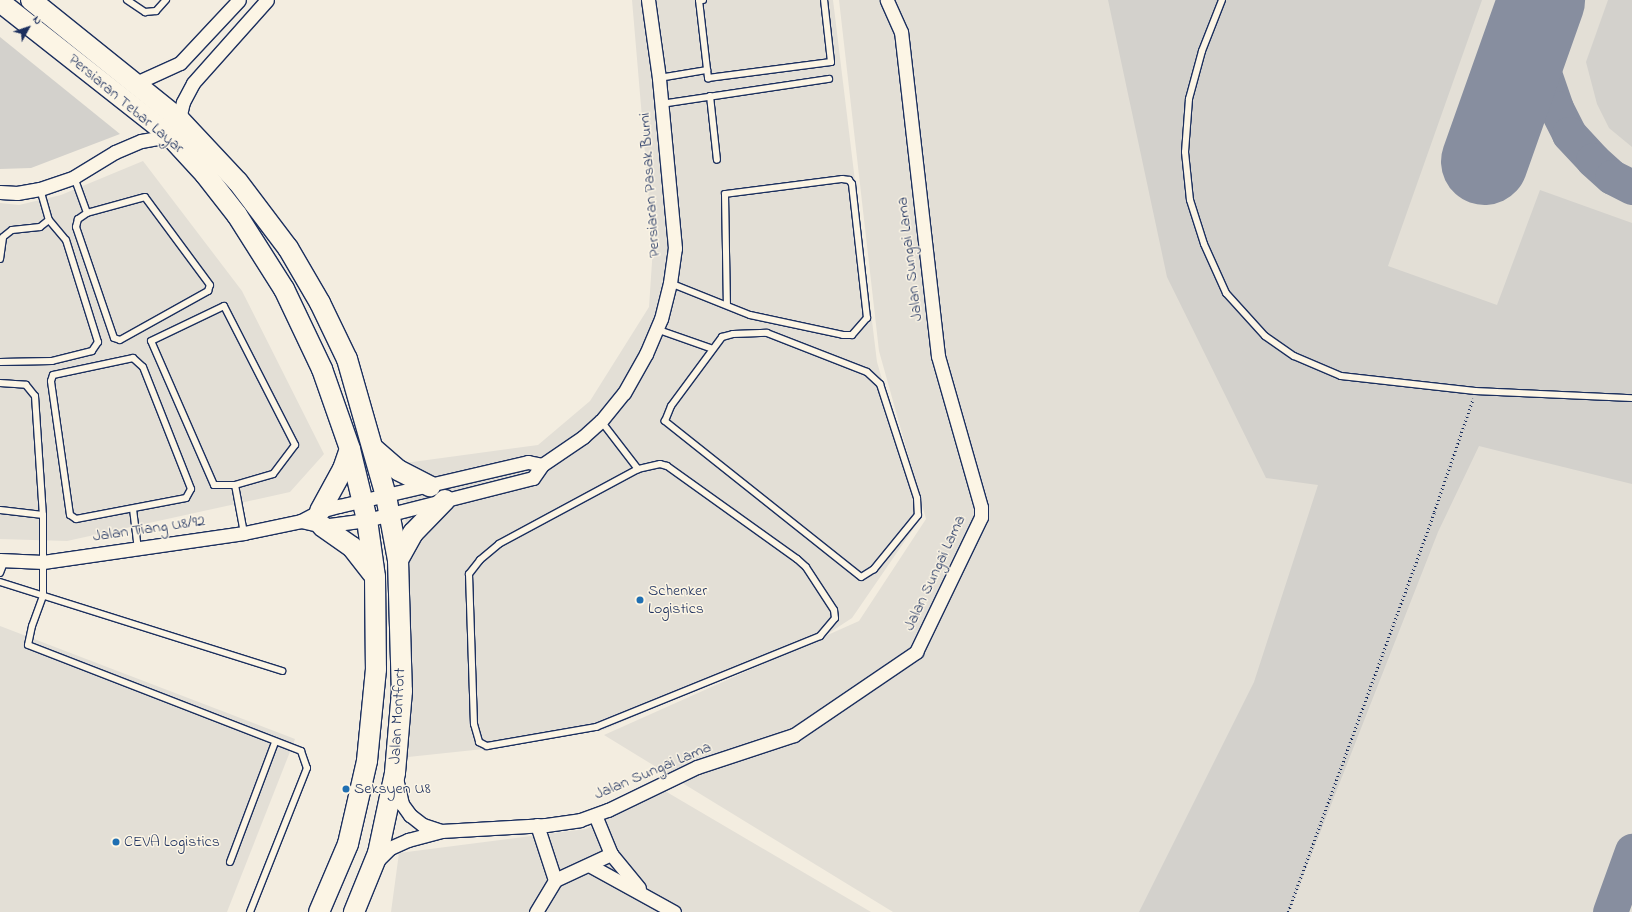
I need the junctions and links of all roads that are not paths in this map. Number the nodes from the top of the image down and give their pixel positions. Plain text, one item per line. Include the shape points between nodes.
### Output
1 (31, 0) edge
2 (127, 0) edge
3 (166, 0) edge
4 (239, 0) edge
5 (267, 0) edge
6 (648, 0) edge
7 (702, 0) edge
8 (824, 0) edge
9 (887, 0) edge
10 (1222, 0) edge
11 (0, 2) edge
12 (706, 70) junction
13 (659, 78) junction
14 (829, 79) dead end
15 (136, 83) junction
16 (710, 96) junction
17 (661, 104) junction
18 (174, 127) junction
19 (717, 160) dead end
20 (74, 177) junction
21 (40, 189) junction
22 (0, 192) edge
23 (87, 213) junction
24 (49, 220) junction
25 (0, 258) edge
26 (670, 283) junction
27 (727, 304) junction
28 (656, 329) junction
29 (713, 349) junction
30 (0, 362) edge
31 (0, 383) edge
32 (1632, 398) edge
33 (601, 421) junction
34 (350, 449) junction
35 (374, 449) junction
36 (542, 465) junction
37 (638, 469) junction
38 (235, 485) junction
39 (430, 486) junction
40 (445, 500) junction
41 (388, 505) junction
42 (133, 509) junction
43 (0, 510) edge
44 (365, 511) junction
45 (43, 514) junction
46 (321, 519) junction
47 (244, 532) junction
48 (138, 548) junction
49 (2, 560) edge
50 (398, 560) junction
51 (43, 562) junction
52 (0, 573) edge
53 (374, 577) junction
54 (0, 582) edge
55 (43, 596) junction
56 (282, 671) dead end
57 (276, 742) junction
58 (395, 773) junction
59 (595, 814) junction
60 (537, 825) junction
61 (441, 831) junction
62 (611, 854) junction
63 (230, 862) dead end
64 (590, 865) junction
65 (372, 866) junction
66 (555, 880) junction
67 (643, 893) junction
68 (250, 912) edge
69 (319, 912) edge
70 (354, 912) edge
71 (536, 912) edge
72 (674, 912) edge

1 - 15 main road, Persiaran Tebar Layar
2 - 3 lane via 144,12 156,11
4 - 15 street via 180,63
5 - 18 street via 194,83 183,102
6 - 13 street, Persiaran Pasak Bumi
7 - 12 lane via 699,0
8 - 12 lane via 831,62 708,78
9 - 59 street, Jalan Sungai Lama via 901,32 938,356 981,507 981,517 916,652 794,735 698,767
10 - 32 lane via 1202,51 1189,99 1185,152 1190,200 1204,244 1226,293 1265,336 1294,356 1341,376 1475,391
11 - 18 main road, Persiaran Tebar Layar
12 - 13 lane
13 - 17 street, Persiaran Pasak Bumi
14 - 16 lane
15 - 18 main road, Persiaran Tebar Layar
16 - 17 lane
16 - 19 lane
17 - 26 street, Persiaran Pasak Bumi via 675,248
18 - 20 street via 115,152
18 - 34 main road, Persiaran Tebar Layar via 237,215 284,289 322,369
18 - 35 main road, Persiaran Tebar Layar via 238,182 288,248 320,303 347,359
20 - 21 street
20 - 23 lane
21 - 22 street via 17,193
21 - 24 lane
23 - 23 lane via 78,219 76,227 114,338 120,340 208,291 210,285 145,197
24 - 25 lane via 40,227 12,230 3,238
24 - 30 lane via 66,240 98,342 97,347 92,351 52,361
26 - 27 lane
26 - 28 street, Persiaran Pasak Bumi
27 - 27 lane via 725,194 849,180 852,184 867,307 867,318 858,331 843,336 750,315
28 - 29 lane
28 - 33 street, Persiaran Pasak Bumi via 646,354 624,393
29 - 29 lane via 671,406 665,421 861,577 867,574 918,515 917,498 880,384 867,372 767,333 733,334 722,337
31 - 45 lane via 26,385 35,396
33 - 36 street, Persiaran Pasak Bumi via 583,437
33 - 37 lane
34 - 44 main road, Persiaran Tebar Layar
34 - 46 main road
35 - 39 main road via 398,470
35 - 41 main road, Persiaran Tebar Layar
36 - 39 street via 528,462
36 - 40 street, Persiaran Pasak Bumi via 532,478
37 - 37 lane via 499,544 474,567 468,585 474,724 479,742 487,746 596,727 820,636 835,618 834,610 806,567 797,559 667,466 660,464
38 - 38 lane via 274,474 295,445 224,306 151,341 214,485
38 - 47 lane
39 - 41 street
40 - 41 street, Persiaran Pasak Bumi
40 - 50 main road via 413,533
41 - 44 street, Jalan Tiang U8/92
41 - 44 street, Jalan Tiang U8/92
41 - 50 main road, Jalan Montfort
42 - 42 lane via 186,498 191,488 143,367 133,358 53,375 51,381 70,515 76,519
42 - 48 lane
43 - 45 lane
44 - 46 street, Jalan Tiang U8/92
44 - 46 street, Jalan Tiang U8/92
44 - 53 main road, Jalan Montfort
45 - 51 lane
46 - 47 street, Jalan Tiang U8/92
46 - 53 main road via 352,547
47 - 48 street, Jalan Tiang U8/92
48 - 51 street, Jalan Tiang U8/92
49 - 51 street, Jalan Tiang U8/92
49 - 52 lane
50 - 58 main road, Jalan Montfort via 402,691
51 - 55 lane
53 - 69 main road, Jalan Montfort via 376,669 367,760 348,844
54 - 55 lane
55 - 56 lane
55 - 57 lane via 28,645
57 - 63 lane
57 - 68 lane via 301,751 307,768
58 - 61 street via 402,804 410,815 423,825
58 - 65 main road, Jalan Montfort via 378,853
59 - 60 street, Jalan Sungai Lama via 580,820
59 - 62 street
60 - 61 street, Jalan Sungai Lama
60 - 66 street
61 - 65 street via 390,848
62 - 64 street
62 - 67 street
64 - 66 street
64 - 67 street
65 - 70 main road, Jalan Montfort
66 - 71 street
67 - 72 street

